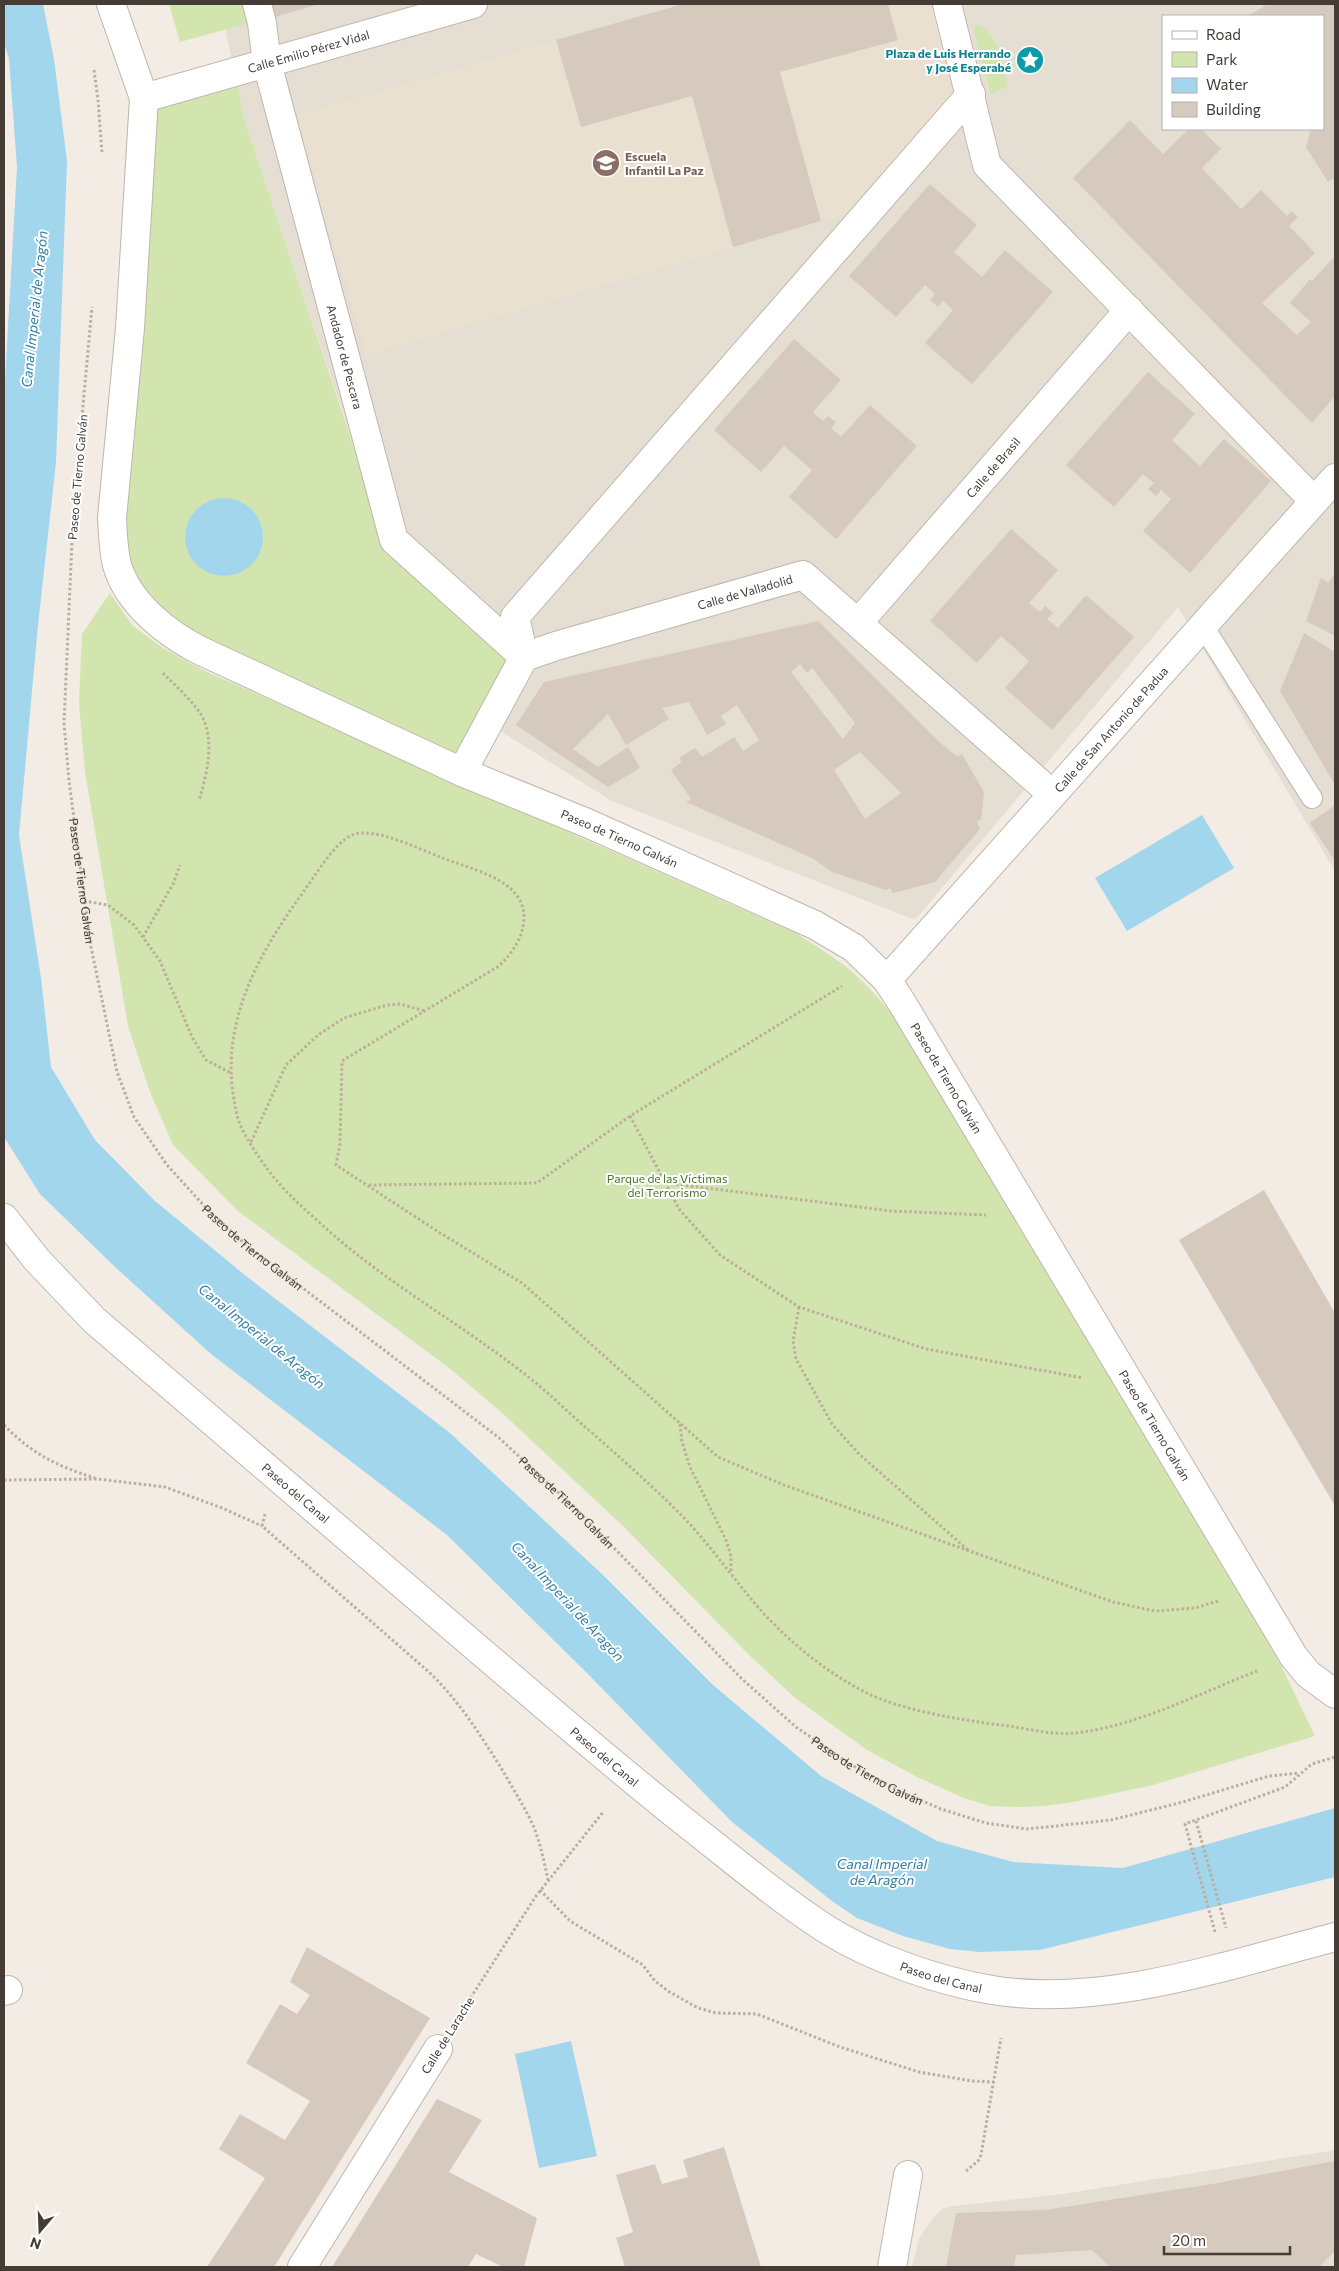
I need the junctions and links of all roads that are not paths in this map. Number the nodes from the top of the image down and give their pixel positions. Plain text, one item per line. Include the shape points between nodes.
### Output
1 (111, 4) edge
2 (257, 4) edge
3 (474, 4) edge
4 (947, 4) edge
5 (267, 63) junction
6 (971, 94) junction
7 (144, 98) junction
8 (1129, 310) junction
9 (1335, 478) edge
10 (1314, 501) junction
11 (858, 623) junction
12 (1203, 626) junction
13 (524, 658) junction
14 (462, 772) junction
15 (1052, 794) junction
16 (1312, 798) dead end
17 (887, 980) junction
18 (4, 1218) edge
19 (1335, 1694) edge
20 (1335, 1937) edge
21 (438, 2049) road end
22 (908, 2175) dead end
23 (302, 2267) edge
24 (892, 2267) edge

1 - 7 street, Paseo de Tierno Galván
2 - 5 street, Andador de Pescara
3 - 5 street, Calle Emilio Pérez Vidal
4 - 6 street
5 - 7 street, Calle Emilio Pérez Vidal
5 - 13 street, Andador de Pescara via 394,540
6 - 8 street via 987,165
6 - 13 street via 515,617
7 - 14 street, Paseo de Tierno Galván via 130,328 112,518 117,566 144,610 181,641
8 - 10 street
8 - 11 street, Calle de Brasil
9 - 10 street, Calle de San Antonio de Padua
10 - 12 street, Calle de San Antonio de Padua
11 - 13 street, Calle de Valladolid via 803,575
11 - 15 street, Calle de Valladolid
12 - 15 street, Calle de San Antonio de Padua
12 - 16 lane
13 - 14 street
14 - 17 street, Paseo de Tierno Galván via 588,823 815,925 854,948
15 - 17 street, Calle de San Antonio de Padua
17 - 19 street, Paseo de Tierno Galván via 1280,1635 1308,1674
18 - 20 street, Paseo del Canal via 37,1260 109,1333 629,1778 828,1930 880,1956 945,1980 994,1990 1058,1995 1129,1987
21 - 23 street, Calle de Larache
22 - 24 street

